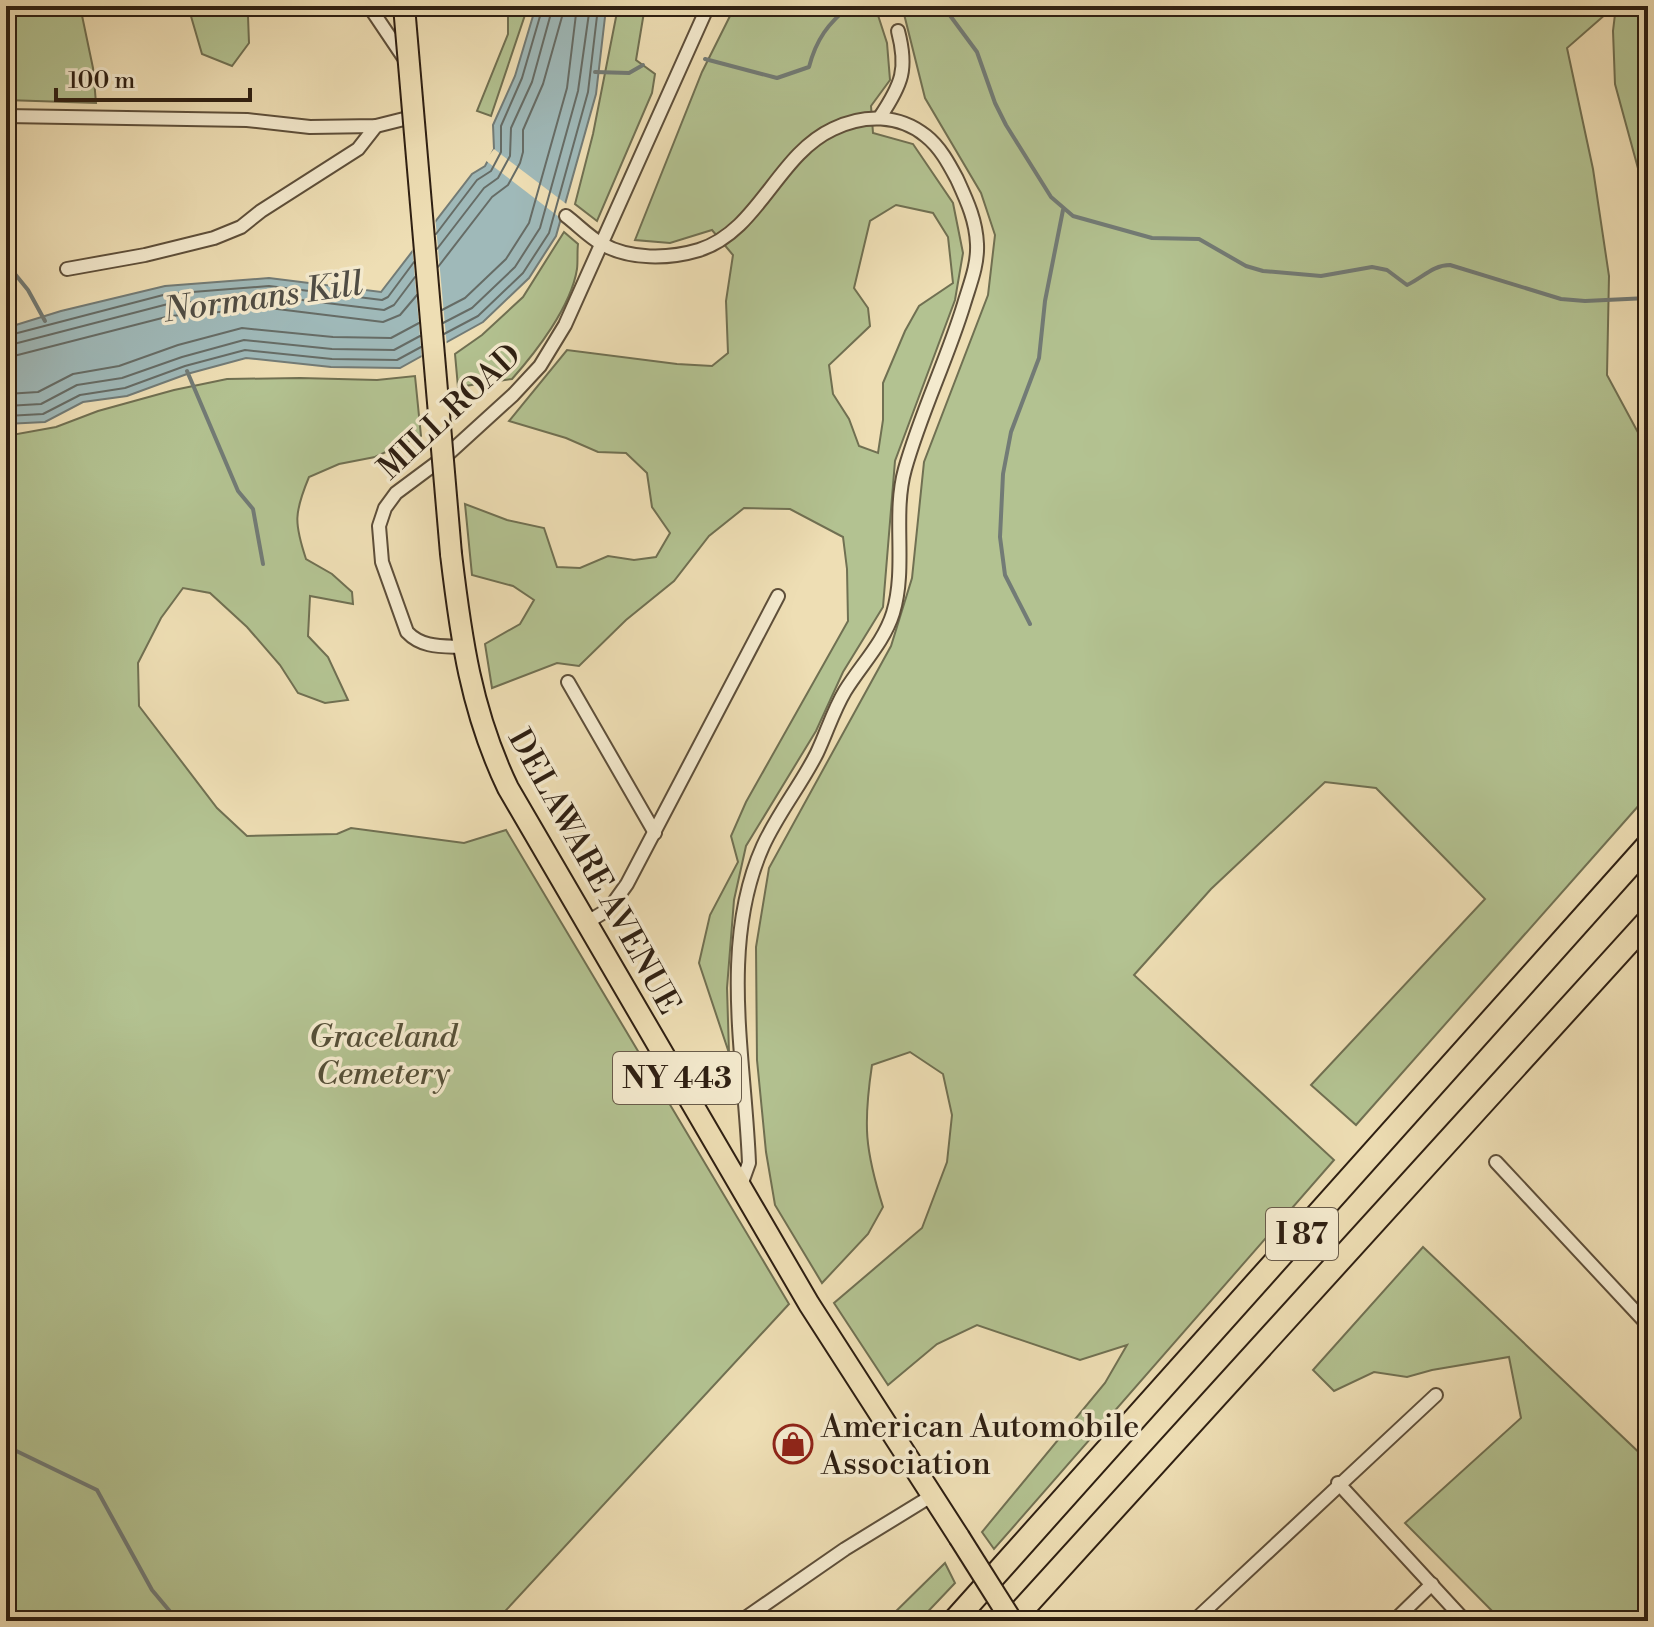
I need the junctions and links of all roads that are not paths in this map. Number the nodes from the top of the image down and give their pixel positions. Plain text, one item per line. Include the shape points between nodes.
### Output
1 (369, 6) edge
2 (404, 6) edge
3 (708, 6) edge
4 (898, 31) dead end
5 (6, 116) edge
6 (880, 117) junction
7 (376, 126) junction
8 (566, 216) dead end
9 (602, 244) junction
10 (67, 269) dead end
11 (778, 596) dead end
12 (463, 647) junction
13 (568, 682) dead end
14 (655, 833) junction
15 (1648, 845) edge
16 (1648, 921) edge
17 (586, 923) junction
18 (1496, 1162) dead end
19 (740, 1188) junction
20 (1648, 1325) edge
21 (1436, 1395) dead end
22 (1338, 1483) junction
23 (933, 1495) junction
24 (1432, 1584) junction
25 (741, 1621) edge
26 (954, 1621) edge
27 (1012, 1621) edge
28 (1194, 1621) edge
29 (1394, 1621) edge
30 (1465, 1621) edge

1 - 7 street via 411,69 419,102 404,119
2 - 12 main road, DELAWARE AVENUE / NY 443, bridge
3 - 9 street, MILL ROAD
4 - 6 street via 903,73
5 - 7 street
6 - 9 street via 834,128 816,139 739,224 713,244 648,256
6 - 19 street via 919,130 934,142 971,208 977,257 955,335 902,478 892,616 837,705 817,752 763,846 748,893 738,970 749,1163
7 - 10 street via 358,149 241,227 145,255
8 - 9 street
9 - 12 street, MILL ROAD via 540,366 385,508 379,526 382,562 407,632 426,645
11 - 14 street
12 - 17 main road, DELAWARE AVENUE / NY 443 via 476,709 499,769
13 - 14 street
14 - 17 street via 609,909
15 - 26 highway, I 87
16 - 27 highway, I 87
17 - 19 main road, DELAWARE AVENUE / NY 443
18 - 20 street
19 - 23 main road, DELAWARE AVENUE / NY 443
21 - 22 street
22 - 24 street
22 - 28 street
23 - 25 street
23 - 27 main road, DELAWARE AVENUE / NY 443, bridge
24 - 29 street
24 - 30 street

